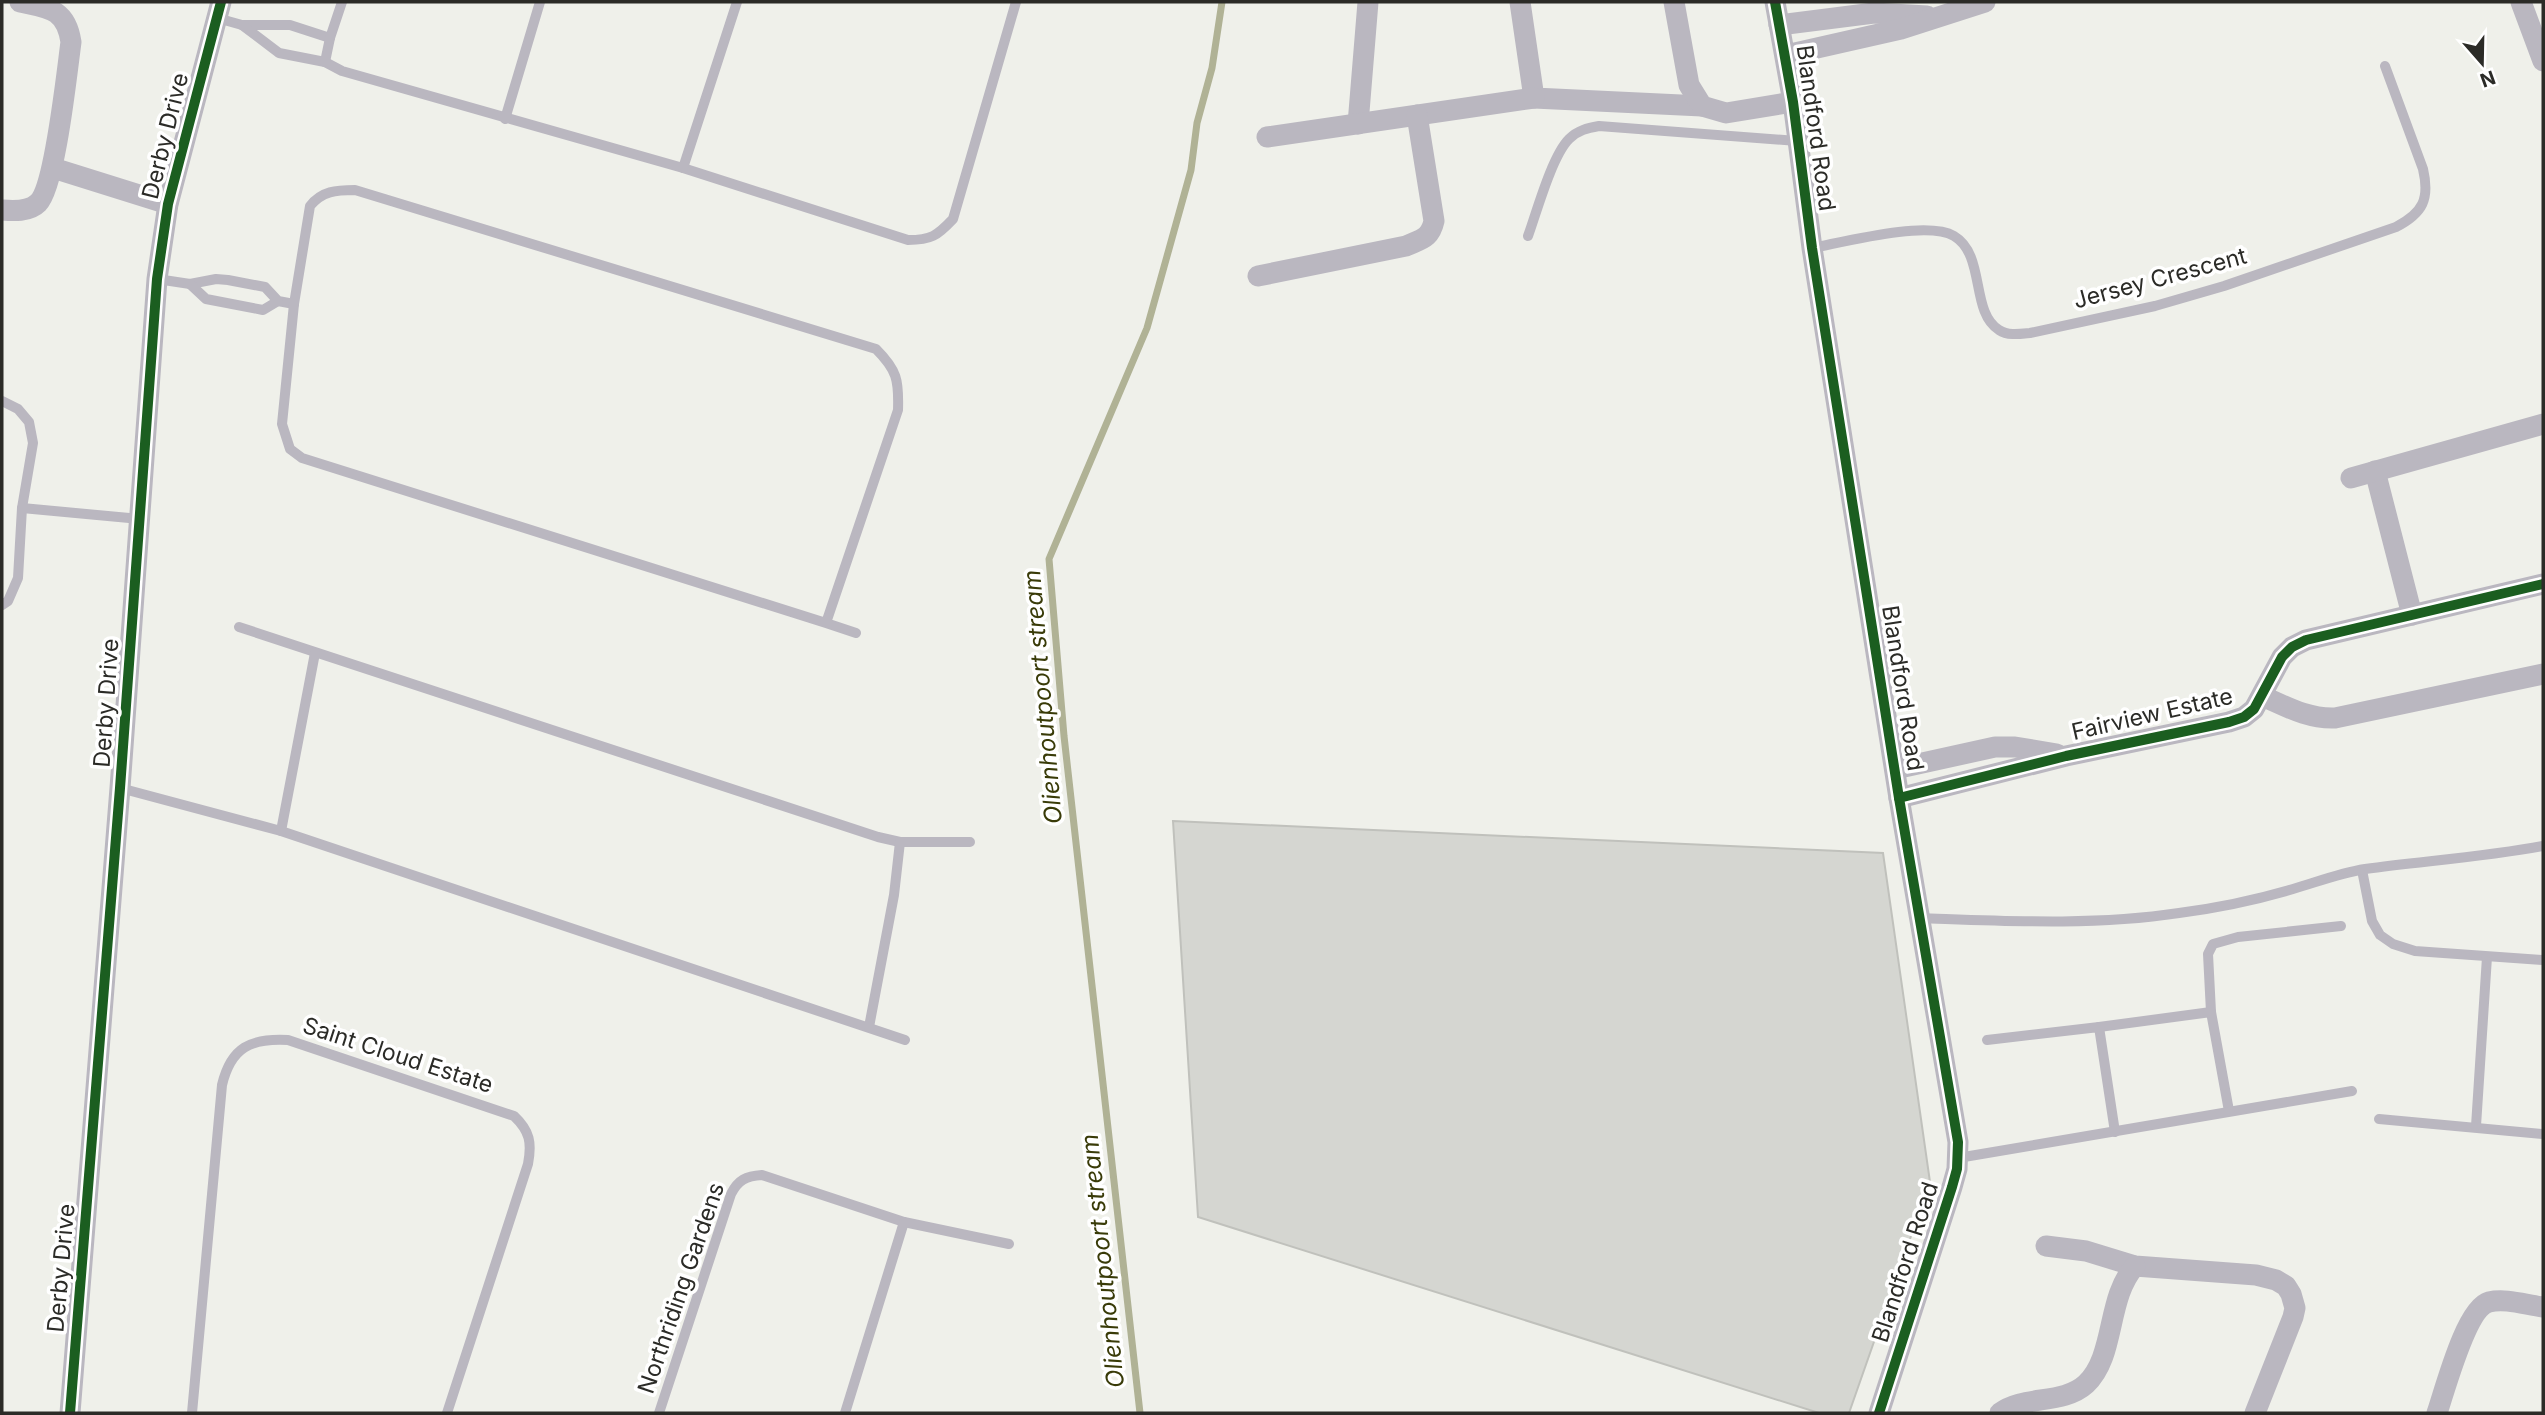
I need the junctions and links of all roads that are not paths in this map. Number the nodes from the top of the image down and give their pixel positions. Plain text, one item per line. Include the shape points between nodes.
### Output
1 (20, 2) edge
2 (342, 2) edge
3 (540, 2) edge
4 (737, 2) edge
5 (1016, 2) edge
6 (1368, 2) edge
7 (1520, 2) edge
8 (1674, 2) edge
9 (1775, 2) edge
10 (1985, 2) edge
11 (2521, 2) edge
12 (219, 10) edge
13 (1899, 15) edge
14 (242, 25) junction
15 (1779, 25) junction
16 (330, 38) junction
17 (2542, 54) edge
18 (1786, 55) junction
19 (325, 62) junction
20 (2385, 66) dead end
21 (1534, 98) junction
22 (1793, 102) junction
23 (1703, 106) junction
24 (1417, 115) junction
25 (505, 119) junction
26 (1358, 124) junction
27 (1267, 137) dead end
28 (1797, 141) junction
29 (53, 168) junction
30 (683, 168) junction
31 (168, 204) junction
32 (2, 210) edge
33 (1528, 236) dead end
34 (1812, 248) junction
35 (1258, 276) dead end
36 (157, 279) junction
37 (190, 284) junction
38 (278, 301) junction
39 (294, 304) junction
40 (2, 401) edge
41 (2543, 424) edge
42 (2375, 471) junction
43 (2351, 478) dead end
44 (22, 508) junction
45 (140, 519) junction
46 (2543, 584) edge
47 (2, 605) edge
48 (2412, 615) junction
49 (826, 623) junction
50 (240, 626) dead end
51 (856, 633) dead end
52 (315, 653) junction
53 (2543, 674) edge
54 (2262, 696) junction
55 (2066, 756) junction
56 (1895, 769) junction
57 (120, 788) junction
58 (1899, 798) junction
59 (281, 831) junction
60 (900, 842) junction
61 (970, 842) dead end
62 (2543, 846) edge
63 (2362, 870) junction
64 (1920, 918) junction
65 (2341, 926) dead end
66 (2487, 957) junction
67 (2543, 960) edge
68 (2211, 1012) junction
69 (869, 1027) junction
70 (2099, 1027) junction
71 (905, 1040) dead end
72 (1987, 1040) dead end
73 (2352, 1091) dead end
74 (2229, 1111) junction
75 (2379, 1119) dead end
76 (2476, 1126) junction
77 (2115, 1132) junction
78 (2543, 1134) edge
79 (1958, 1158) junction
80 (904, 1222) junction
81 (1009, 1244) dead end
82 (2046, 1246) dead end
83 (2135, 1266) junction
84 (2543, 1307) edge
85 (70, 1413) edge
86 (192, 1413) edge
87 (447, 1413) edge
88 (659, 1413) edge
89 (845, 1413) edge
90 (1879, 1413) edge
91 (2000, 1413) edge
92 (2255, 1413) edge
93 (2437, 1413) edge

1 - 29 street via 61,15 69,29
2 - 16 lane
3 - 25 lane
4 - 30 lane
5 - 30 lane via 953,219 939,234 908,240
6 - 26 street
7 - 21 street
8 - 23 street via 1689,85
9 - 15 street, Blandford Road
10 - 13 street via 1942,17
11 - 17 street
12 - 14 lane
12 - 31 street, Derby Drive
13 - 15 street via 1874,13
13 - 18 street
14 - 16 lane via 290,25
14 - 19 lane via 279,53
15 - 18 street, Blandford Road
16 - 19 lane
18 - 22 street, Blandford Road
19 - 25 lane
20 - 34 lane, Jersey Crescent via 2425,176 2426,196 2420,210 2396,227 2224,286 2155,306 2011,335 1998,330 1989,319 1974,267 1955,236 1936,230 1889,233
21 - 23 street
21 - 24 street
22 - 23 street via 1726,113
22 - 28 street, Blandford Road
24 - 26 street
24 - 35 street via 1432,232 1405,246
25 - 30 lane
26 - 27 street
28 - 33 lane via 1600,125 1580,131 1559,152
28 - 34 street, Blandford Road
29 - 31 street
29 - 32 street via 38,203 26,210
31 - 36 street, Derby Drive
34 - 56 street, Blandford Road
36 - 37 lane
36 - 45 street, Derby Drive
37 - 38 lane via 228,280 265,288
37 - 38 lane via 206,299 220,302 262,310
38 - 39 lane
39 - 49 lane via 282,424 290,449 302,458
39 - 49 lane via 310,206 326,193 355,190 876,349 892,365 898,410
40 - 44 lane via 18,409 29,422 33,443
41 - 42 street
42 - 43 street
42 - 48 street
44 - 45 lane
44 - 47 lane via 19,578
45 - 57 street, Derby Drive
46 - 48 street, Fairview Estate
48 - 54 street, Fairview Estate via 2292,647 2274,668
49 - 51 lane
50 - 52 lane
52 - 59 lane
52 - 60 lane
53 - 54 street, Fairview Estate via 2335,718 2304,715
54 - 55 street, Fairview Estate via 2244,717 2229,722
55 - 56 street, Fairview Estate via 1995,747
55 - 58 street, Fairview Estate
56 - 58 street, Blandford Road
57 - 59 lane
57 - 85 street, Derby Drive
58 - 64 street, Blandford Road
59 - 69 lane
60 - 61 lane
60 - 69 lane
62 - 63 lane
63 - 64 lane via 2169,915 2020,922
63 - 66 lane via 2372,921 2384,939 2403,949
64 - 79 street, Blandford Road via 1955,1112
65 - 68 lane via 2213,944 2208,954
66 - 67 lane
66 - 76 lane
68 - 70 lane
68 - 74 lane
69 - 71 lane
70 - 72 lane
70 - 77 lane
73 - 74 lane
74 - 77 lane
75 - 76 lane
76 - 78 lane
77 - 79 lane
79 - 90 street, Blandford Road
80 - 81 lane, Northriding Gardens
80 - 88 lane, Northriding Gardens via 762,1175 736,1183
80 - 89 lane
82 - 83 street via 2098,1254
83 - 91 street via 2120,1292 2091,1379 2064,1395
83 - 92 street via 2256,1275 2286,1286 2293,1298 2293,1317
84 - 93 street via 2503,1301 2480,1307 2470,1321
86 - 87 lane, Saint Cloud Estate via 222,1085 235,1054 268,1039 288,1040 514,1116 529,1134 528,1164

